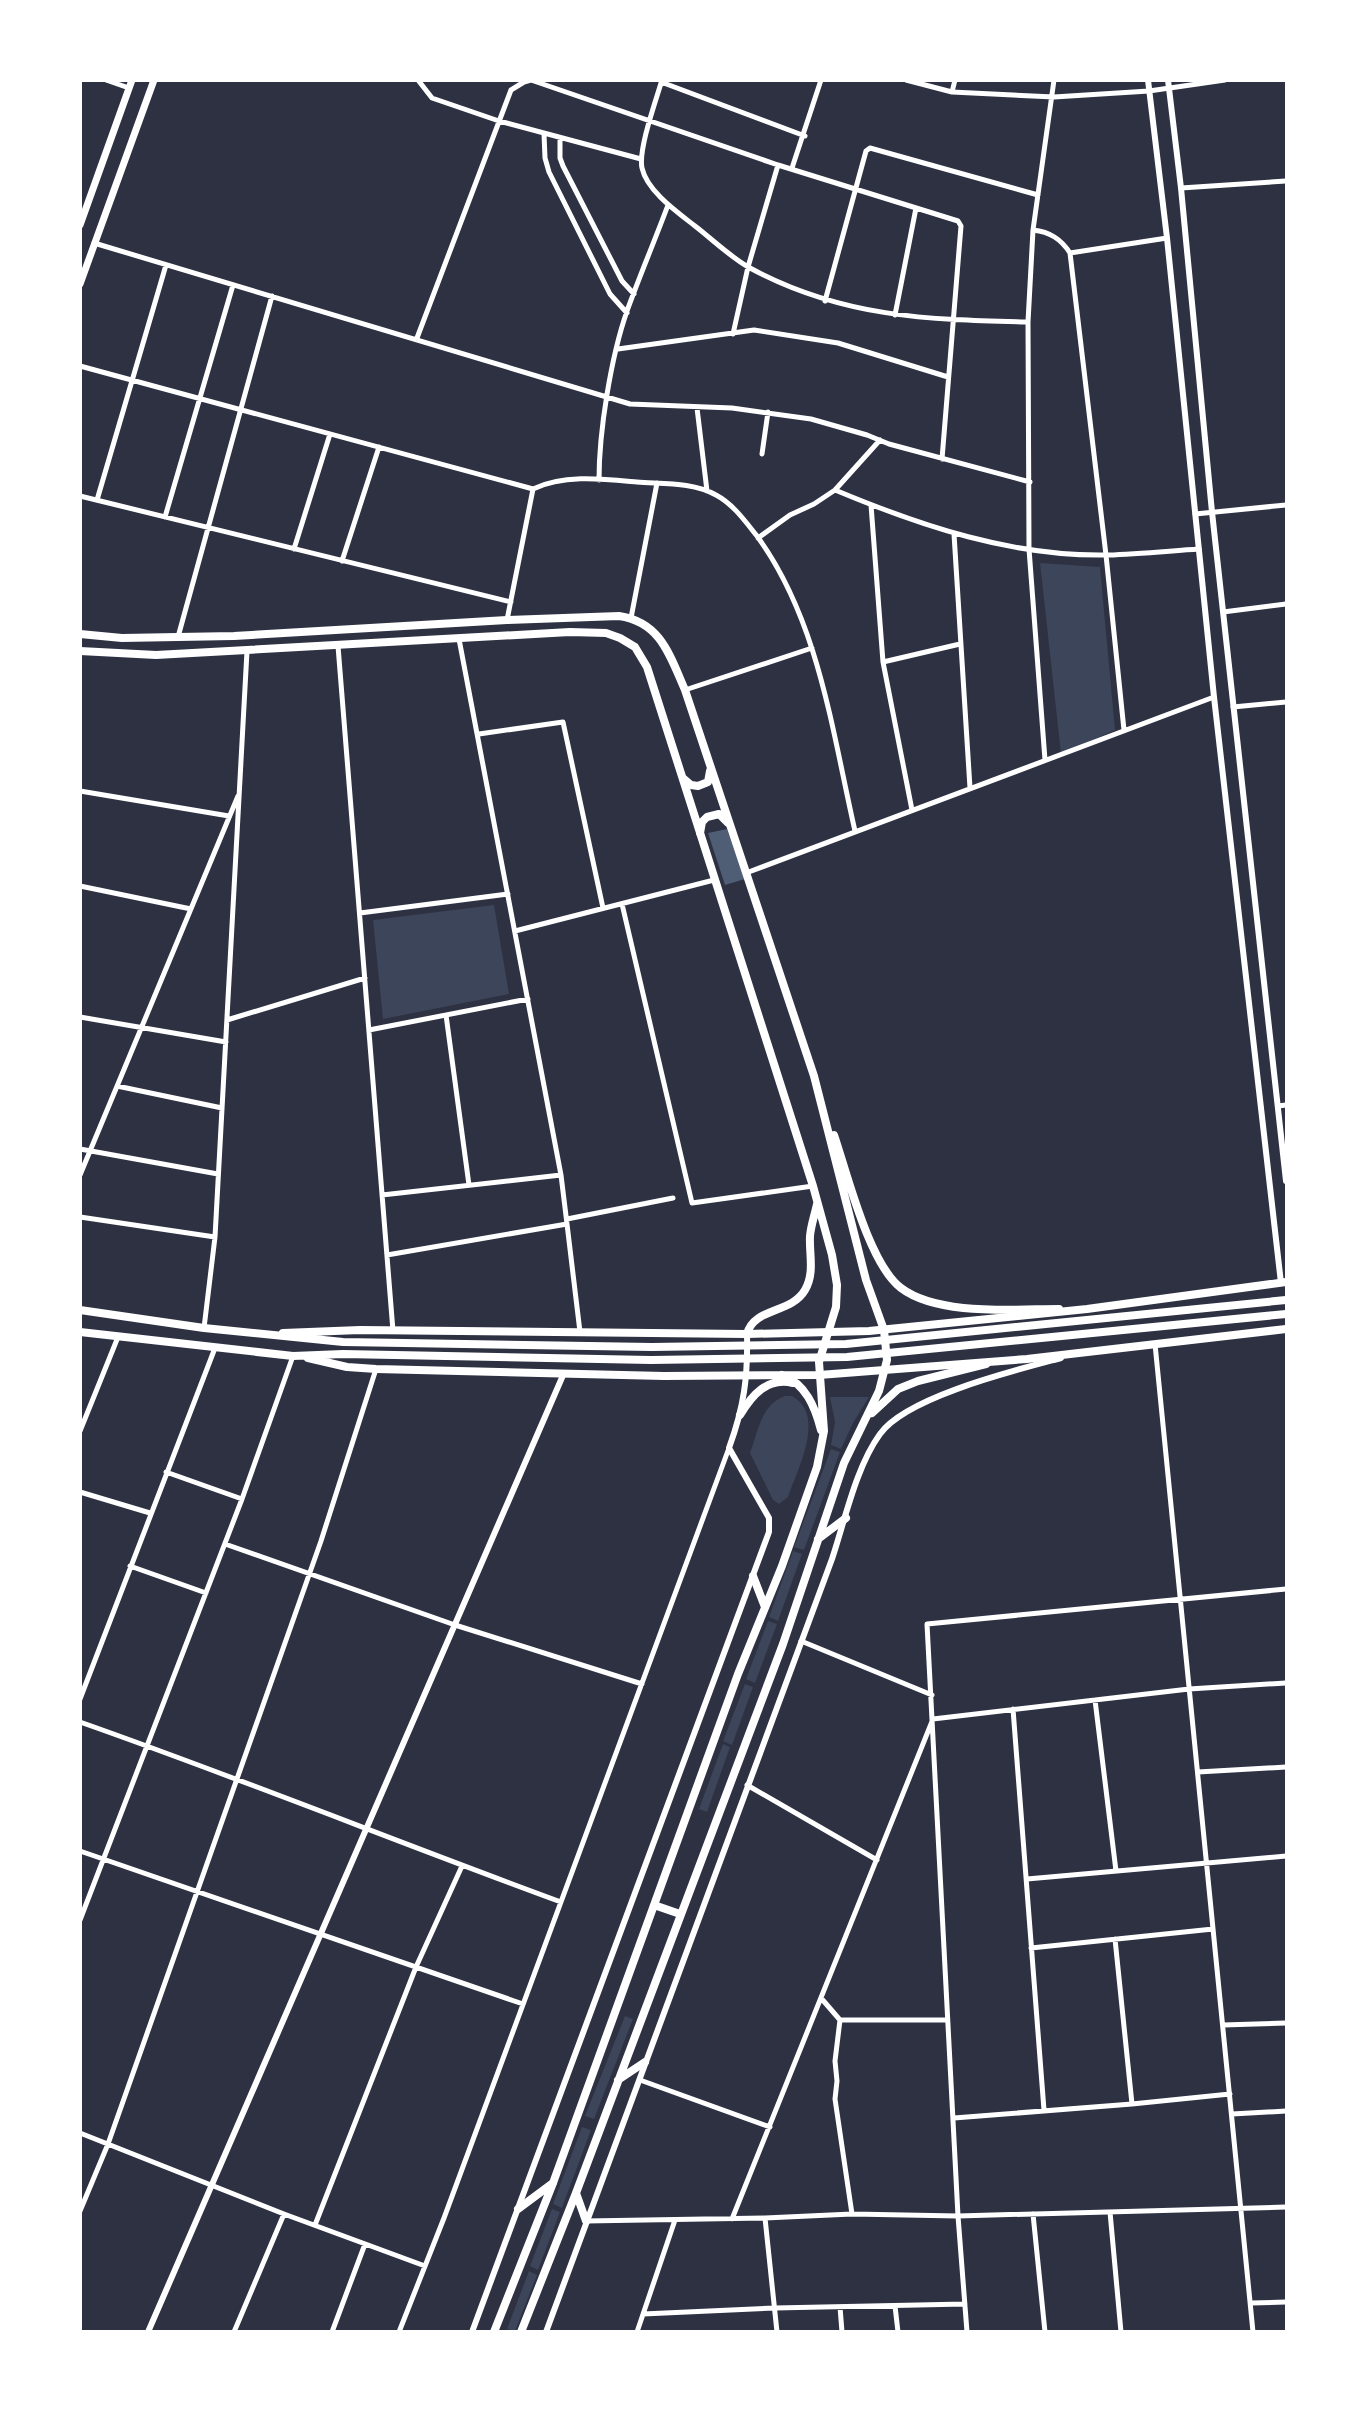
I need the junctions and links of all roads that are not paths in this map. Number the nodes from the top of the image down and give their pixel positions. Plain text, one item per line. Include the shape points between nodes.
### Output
1 (106, 80) edge
2 (154, 80) edge
3 (418, 80) edge
4 (821, 80) edge
5 (906, 80) edge
6 (955, 80) edge
7 (1054, 80) edge
8 (1148, 80) edge
9 (1225, 80) edge
10 (661, 81) edge
11 (131, 84) edge
12 (1169, 84) edge
13 (1149, 90) junction
14 (953, 92) junction
15 (1054, 97) junction
16 (651, 120) junction
17 (499, 121) junction
18 (544, 134) junction
19 (805, 136) junction
20 (560, 138) junction
21 (641, 159) junction
22 (778, 165) junction
23 (793, 168) junction
24 (1286, 181) edge
25 (1181, 188) junction
26 (856, 189) junction
27 (1038, 195) junction
28 (668, 205) junction
29 (916, 208) junction
30 (80, 225) edge
31 (1033, 230) junction
32 (1167, 239) junction
33 (94, 243) junction
34 (1070, 253) junction
35 (166, 265) junction
36 (748, 267) junction
37 (80, 284) edge
38 (233, 285) junction
39 (634, 294) junction
40 (272, 296) junction
41 (825, 301) junction
42 (626, 313) junction
43 (895, 315) junction
44 (952, 321) junction
45 (1028, 322) junction
46 (733, 334) junction
47 (417, 338) junction
48 (618, 349) junction
49 (80, 366) edge
50 (948, 377) junction
51 (132, 380) junction
52 (608, 397) junction
53 (200, 398) junction
54 (697, 408) junction
55 (240, 410) junction
56 (768, 412) junction
57 (330, 434) junction
58 (880, 440) junction
59 (379, 447) junction
60 (762, 454) dead end
61 (942, 459) junction
62 (599, 480) junction
63 (1030, 482) junction
64 (657, 483) junction
65 (533, 489) junction
66 (835, 490) junction
67 (707, 491) junction
68 (80, 496) edge
69 (97, 500) junction
70 (871, 505) junction
71 (1286, 505) edge
72 (1212, 512) junction
73 (1195, 514) junction
74 (165, 517) junction
75 (208, 528) junction
76 (954, 534) junction
77 (758, 538) junction
78 (294, 549) junction
79 (1029, 549) junction
80 (1199, 549) junction
81 (1107, 555) junction
82 (342, 561) junction
83 (511, 602) junction
84 (1286, 604) edge
85 (1223, 612) junction
86 (631, 618) junction
87 (507, 620) junction
88 (80, 634) edge
89 (178, 637) junction
90 (459, 639) junction
91 (960, 644) junction
92 (338, 646) junction
93 (812, 648) junction
94 (247, 651) junction
95 (80, 652) edge
96 (883, 662) junction
97 (685, 690) junction
98 (1214, 697) junction
99 (1286, 702) edge
100 (1233, 707) junction
101 (1124, 730) junction
102 (479, 734) junction
103 (1045, 760) junction
104 (710, 768) junction
105 (682, 776) junction
106 (970, 788) junction
107 (240, 790) junction
108 (80, 791) edge
109 (912, 810) junction
110 (229, 816) junction
111 (730, 825) junction
112 (855, 831) junction
113 (700, 835) junction
114 (746, 873) junction
115 (714, 880) junction
116 (80, 887) edge
117 (508, 894) junction
118 (622, 904) junction
119 (603, 908) junction
120 (191, 909) junction
121 (359, 913) junction
122 (515, 931) junction
123 (365, 978) junction
124 (528, 999) junction
125 (446, 1015) junction
126 (80, 1017) edge
127 (227, 1020) junction
128 (141, 1028) junction
129 (369, 1030) junction
130 (226, 1042) junction
131 (814, 1076) junction
132 (117, 1086) junction
133 (1286, 1105) edge
134 (1278, 1106) junction
135 (222, 1108) junction
136 (80, 1149) edge
137 (90, 1151) junction
138 (218, 1174) junction
139 (80, 1175) edge
140 (561, 1175) junction
141 (1286, 1181) edge
142 (469, 1185) junction
143 (813, 1186) junction
144 (382, 1195) junction
145 (673, 1198) dead end
146 (817, 1201) junction
147 (80, 1217) edge
148 (567, 1222) junction
149 (215, 1237) junction
150 (387, 1255) junction
151 (1284, 1282) edge
152 (1286, 1300) edge
153 (1087, 1309) junction
154 (80, 1310) edge
155 (1286, 1314) edge
156 (959, 1323) junction
157 (204, 1328) junction
158 (1286, 1329) edge
159 (884, 1330) junction
160 (393, 1331) junction
161 (80, 1332) edge
162 (580, 1332) junction
163 (827, 1332) junction
164 (252, 1333) junction
165 (747, 1334) junction
166 (118, 1337) junction
167 (1155, 1344) junction
168 (215, 1348) junction
169 (1077, 1353) junction
170 (296, 1356) junction
171 (1002, 1361) junction
172 (962, 1362) junction
173 (376, 1369) junction
174 (885, 1371) junction
175 (564, 1373) junction
176 (818, 1374) junction
177 (748, 1375) junction
178 (779, 1375) junction
179 (800, 1386) junction
180 (740, 1415) junction
181 (867, 1417) junction
182 (80, 1431) edge
183 (823, 1438) junction
184 (729, 1448) junction
185 (166, 1472) junction
186 (80, 1492) edge
187 (242, 1499) junction
188 (150, 1513) junction
189 (846, 1518) junction
190 (818, 1539) junction
191 (225, 1544) junction
192 (131, 1566) junction
193 (310, 1574) junction
194 (753, 1576) junction
195 (1286, 1589) edge
196 (206, 1592) junction
197 (1180, 1598) junction
198 (765, 1607) junction
199 (455, 1625) junction
200 (801, 1641) junction
201 (1286, 1683) edge
202 (642, 1684) junction
203 (1189, 1689) junction
204 (932, 1695) junction
205 (80, 1699) edge
206 (1095, 1700) junction
207 (1013, 1709) junction
208 (933, 1718) junction
209 (80, 1722) edge
210 (147, 1746) junction
211 (1286, 1767) edge
212 (1198, 1772) junction
213 (237, 1779) junction
214 (747, 1785) junction
215 (366, 1830) junction
216 (80, 1851) edge
217 (1286, 1856) edge
218 (104, 1859) junction
219 (877, 1860) junction
220 (1207, 1864) junction
221 (462, 1866) junction
222 (1116, 1871) junction
223 (1027, 1879) junction
224 (197, 1892) junction
225 (561, 1902) junction
226 (654, 1905) junction
227 (680, 1914) junction
228 (80, 1920) edge
229 (1213, 1929) junction
230 (321, 1934) junction
231 (1115, 1939) junction
232 (1031, 1948) junction
233 (416, 1967) junction
234 (821, 1998) junction
235 (523, 2004) junction
236 (840, 2020) junction
237 (947, 2020) junction
238 (1286, 2023) edge
239 (1223, 2025) junction
240 (645, 2062) junction
241 (618, 2080) junction
242 (639, 2080) junction
243 (1230, 2094) junction
244 (1132, 2104) junction
245 (1044, 2110) junction
246 (1286, 2111) edge
247 (1232, 2114) junction
248 (954, 2118) junction
249 (770, 2127) junction
250 (80, 2133) edge
251 (108, 2144) junction
252 (553, 2183) junction
253 (212, 2185) junction
254 (576, 2193) junction
255 (1286, 2207) edge
256 (518, 2209) junction
257 (1241, 2210) junction
258 (80, 2211) edge
259 (1110, 2212) junction
260 (284, 2214) junction
261 (852, 2214) junction
262 (1033, 2214) junction
263 (957, 2216) junction
264 (765, 2218) junction
265 (732, 2219) junction
266 (675, 2220) junction
267 (586, 2221) junction
268 (315, 2225) junction
269 (365, 2244) junction
270 (425, 2266) junction
271 (1286, 2302) edge
272 (1251, 2303) junction
273 (965, 2304) junction
274 (895, 2306) junction
275 (840, 2307) junction
276 (775, 2308) junction
277 (643, 2314) junction
278 (148, 2332) edge
279 (234, 2332) edge
280 (332, 2332) edge
281 (399, 2332) edge
282 (472, 2332) edge
283 (494, 2332) edge
284 (521, 2332) edge
285 (546, 2332) edge
286 (637, 2332) edge
287 (777, 2332) edge
288 (842, 2332) edge
289 (898, 2332) edge
290 (967, 2332) edge
291 (1045, 2332) edge
292 (1121, 2332) edge
293 (1253, 2332) edge

1 - 11 street
2 - 33 main road
3 - 17 street via 432,98
4 - 19 street
5 - 14 street
6 - 14 street
7 - 15 street
8 - 13 street
9 - 12 street
10 - 16 street
10 - 19 street
11 - 30 main road
12 - 13 street
12 - 25 street
13 - 15 street
13 - 32 street
14 - 15 street
15 - 27 street
16 - 17 street via 531,80 511,90
16 - 21 street
16 - 22 street
17 - 18 street
17 - 47 street
18 - 20 street
18 - 42 street via 549,172 610,294
19 - 23 street
20 - 21 street
20 - 39 street via 563,166 622,281
21 - 28 street via 644,175
22 - 23 street
22 - 36 street
23 - 26 street
24 - 25 street
25 - 72 street
26 - 27 street via 866,151 874,148
26 - 29 street
26 - 41 street
27 - 31 street
28 - 36 street
28 - 39 street
29 - 43 street
29 - 44 street via 960,223
31 - 34 street via 1051,234
31 - 45 street
32 - 34 street
32 - 73 street
33 - 35 street
33 - 37 main road
34 - 81 street
35 - 38 street
35 - 51 street
36 - 41 street
36 - 46 street
38 - 40 street
38 - 53 street
39 - 42 street
40 - 47 street
40 - 55 street
41 - 43 street
42 - 48 street
43 - 44 street
44 - 45 street
44 - 50 street
45 - 63 street
46 - 48 street
46 - 50 street via 754,330 838,343
47 - 52 street
48 - 52 street
49 - 51 street
50 - 61 street
51 - 53 street
51 - 69 street
52 - 54 street via 630,404
52 - 62 street
53 - 55 street
53 - 74 street
54 - 56 street
54 - 67 street
55 - 57 street
55 - 75 street
56 - 58 street via 811,419
56 - 60 street
57 - 59 street
57 - 78 street
58 - 61 street
58 - 66 street
59 - 65 street
59 - 82 street
61 - 63 street
62 - 64 street
62 - 65 street via 556,480
63 - 79 street
64 - 67 street
64 - 86 street
65 - 83 street
66 - 70 street
66 - 77 street
67 - 77 street via 729,504
68 - 69 street
69 - 74 street
70 - 76 street
70 - 96 street
71 - 72 street
72 - 73 street
72 - 85 street
73 - 80 street
74 - 75 street
75 - 78 street
75 - 89 street
76 - 79 street
76 - 91 street
77 - 93 street via 788,586
78 - 82 street
79 - 81 street
79 - 103 street
80 - 81 street
80 - 98 street
81 - 101 street
82 - 83 street
83 - 87 street
84 - 85 street
85 - 100 street
86 - 87 main road
86 - 97 main road via 665,644
87 - 89 main road
88 - 89 main road
90 - 92 main road
90 - 102 street
90 - 105 main road via 606,633 635,647 647,667
91 - 96 street
91 - 106 street
92 - 94 main road
92 - 121 street
93 - 97 street
93 - 112 street
94 - 95 main road
94 - 107 street
96 - 109 street
97 - 104 main road
98 - 101 street
98 - 151 street
99 - 100 street
100 - 134 street
101 - 103 street
102 - 117 street
102 - 119 street via 564,722
103 - 106 street
104 - 105 main road via 708,782 702,785 691,785
104 - 111 main road
105 - 113 main road
106 - 109 street
107 - 110 street
107 - 127 street
108 - 110 street
109 - 112 street
110 - 120 street
111 - 113 main road via 719,814 712,815 702,821
111 - 114 main road
112 - 114 street
113 - 115 main road
114 - 131 main road
115 - 118 street
115 - 143 main road
116 - 120 street
117 - 121 street
117 - 122 street
118 - 119 street
118 - 143 street via 692,1203
119 - 122 street
120 - 128 street
121 - 123 street
122 - 124 street
123 - 127 street
123 - 129 street
124 - 125 street
124 - 140 street
125 - 129 street
125 - 142 street
126 - 128 street
127 - 130 street
128 - 130 street
128 - 132 street
129 - 144 street
130 - 135 street
131 - 153 main road via 867,1233 881,1265 900,1287 931,1301 968,1308
131 - 159 main road via 866,1280
132 - 135 street
132 - 137 street
133 - 134 street
134 - 141 street
135 - 138 street
136 - 137 street
137 - 138 street
137 - 139 street
138 - 149 street
140 - 142 street
140 - 148 street
142 - 144 street
143 - 146 main road
144 - 150 street
145 - 148 street
146 - 163 main road via 837,1285 836,1307
146 - 165 main road via 807,1287 792,1304 756,1318
147 - 149 street
148 - 150 street
148 - 162 street
149 - 157 street
150 - 160 street
151 - 153 main road
152 - 164 main road via 846,1344 652,1347 343,1342
153 - 156 main road
154 - 157 main road
155 - 170 main road via 846,1357
156 - 159 main road
156 - 172 main road via 947,1331 946,1344 949,1357
157 - 164 main road
158 - 167 main road
159 - 163 main road
159 - 174 main road
160 - 162 main road
160 - 164 main road
161 - 166 main road
162 - 165 main road
163 - 165 main road
163 - 176 main road
165 - 177 street
166 - 168 main road
166 - 182 street
167 - 169 main road
167 - 197 street
168 - 170 main road
168 - 185 street
169 - 171 main road
169 - 189 street via 948,1393 892,1421 862,1469
170 - 173 main road
170 - 187 street
171 - 172 main road
171 - 181 main road via 898,1389
172 - 174 main road
173 - 175 main road
173 - 193 street
174 - 176 main road
174 - 181 main road
175 - 177 main road
175 - 199 street
176 - 178 main road
176 - 183 main road
177 - 178 main road
177 - 180 street
178 - 179 main road
179 - 180 main road via 785,1381 769,1385 759,1390
179 - 183 main road
180 - 184 street
181 - 190 main road via 844,1463
183 - 198 main road via 817,1467
184 - 194 street via 769,1518
184 - 202 street
185 - 187 street
185 - 188 street
186 - 188 street
187 - 191 street
188 - 192 street
189 - 190 main road
189 - 200 street
190 - 227 main road
191 - 193 street
191 - 196 street
192 - 196 street
192 - 205 street
193 - 199 street
193 - 213 street
194 - 198 main road
194 - 256 street
195 - 197 street
196 - 210 street
197 - 203 street
197 - 204 street via 927,1625
198 - 226 main road
199 - 202 street
199 - 215 street
200 - 204 street
200 - 214 street
201 - 203 street
202 - 225 street
203 - 206 street
203 - 212 street
204 - 208 street
206 - 207 street
206 - 222 street
207 - 208 street
207 - 223 street
208 - 219 street
208 - 237 street
209 - 210 street
210 - 213 street
210 - 218 street
211 - 212 street
212 - 220 street
213 - 215 street
213 - 224 street
214 - 219 street
214 - 240 street
215 - 221 street
215 - 230 street
216 - 218 street
217 - 220 street
218 - 224 street
218 - 228 street
219 - 234 street
220 - 222 street
220 - 229 street
221 - 225 street
221 - 233 street
222 - 223 street
223 - 232 street
224 - 230 street
224 - 251 street
225 - 235 street
226 - 227 main road
226 - 252 main road
227 - 241 main road
229 - 231 street
229 - 239 street
230 - 233 street
230 - 253 street
231 - 232 street
231 - 244 street
232 - 245 street
233 - 235 street
233 - 268 street
234 - 236 street
234 - 249 street
235 - 270 street
236 - 237 street
236 - 261 street via 835,2099
237 - 248 street
238 - 239 street
239 - 243 street
240 - 241 main road
240 - 242 street
241 - 254 main road
242 - 249 street
242 - 267 street
243 - 244 street
243 - 247 street
244 - 245 street
245 - 248 street
246 - 247 street
247 - 257 street
248 - 263 street
249 - 265 street
250 - 251 street
251 - 253 street
251 - 258 street
252 - 256 main road
252 - 283 main road
253 - 260 street
253 - 278 street
254 - 267 main road
254 - 284 main road
255 - 257 street
256 - 282 street
257 - 259 street
257 - 272 street
259 - 262 street
259 - 292 street
260 - 268 street
260 - 279 street
261 - 263 street
261 - 264 street
262 - 263 street
262 - 291 street
263 - 273 street
264 - 265 street
264 - 276 street
265 - 266 street
266 - 267 street
266 - 277 street
267 - 285 street
268 - 269 street
269 - 270 street
269 - 280 street
270 - 281 street
271 - 272 street
272 - 293 street
273 - 274 street
273 - 290 street
274 - 275 street
274 - 289 street
275 - 276 street
275 - 288 street
276 - 277 street
276 - 287 street
277 - 286 street

